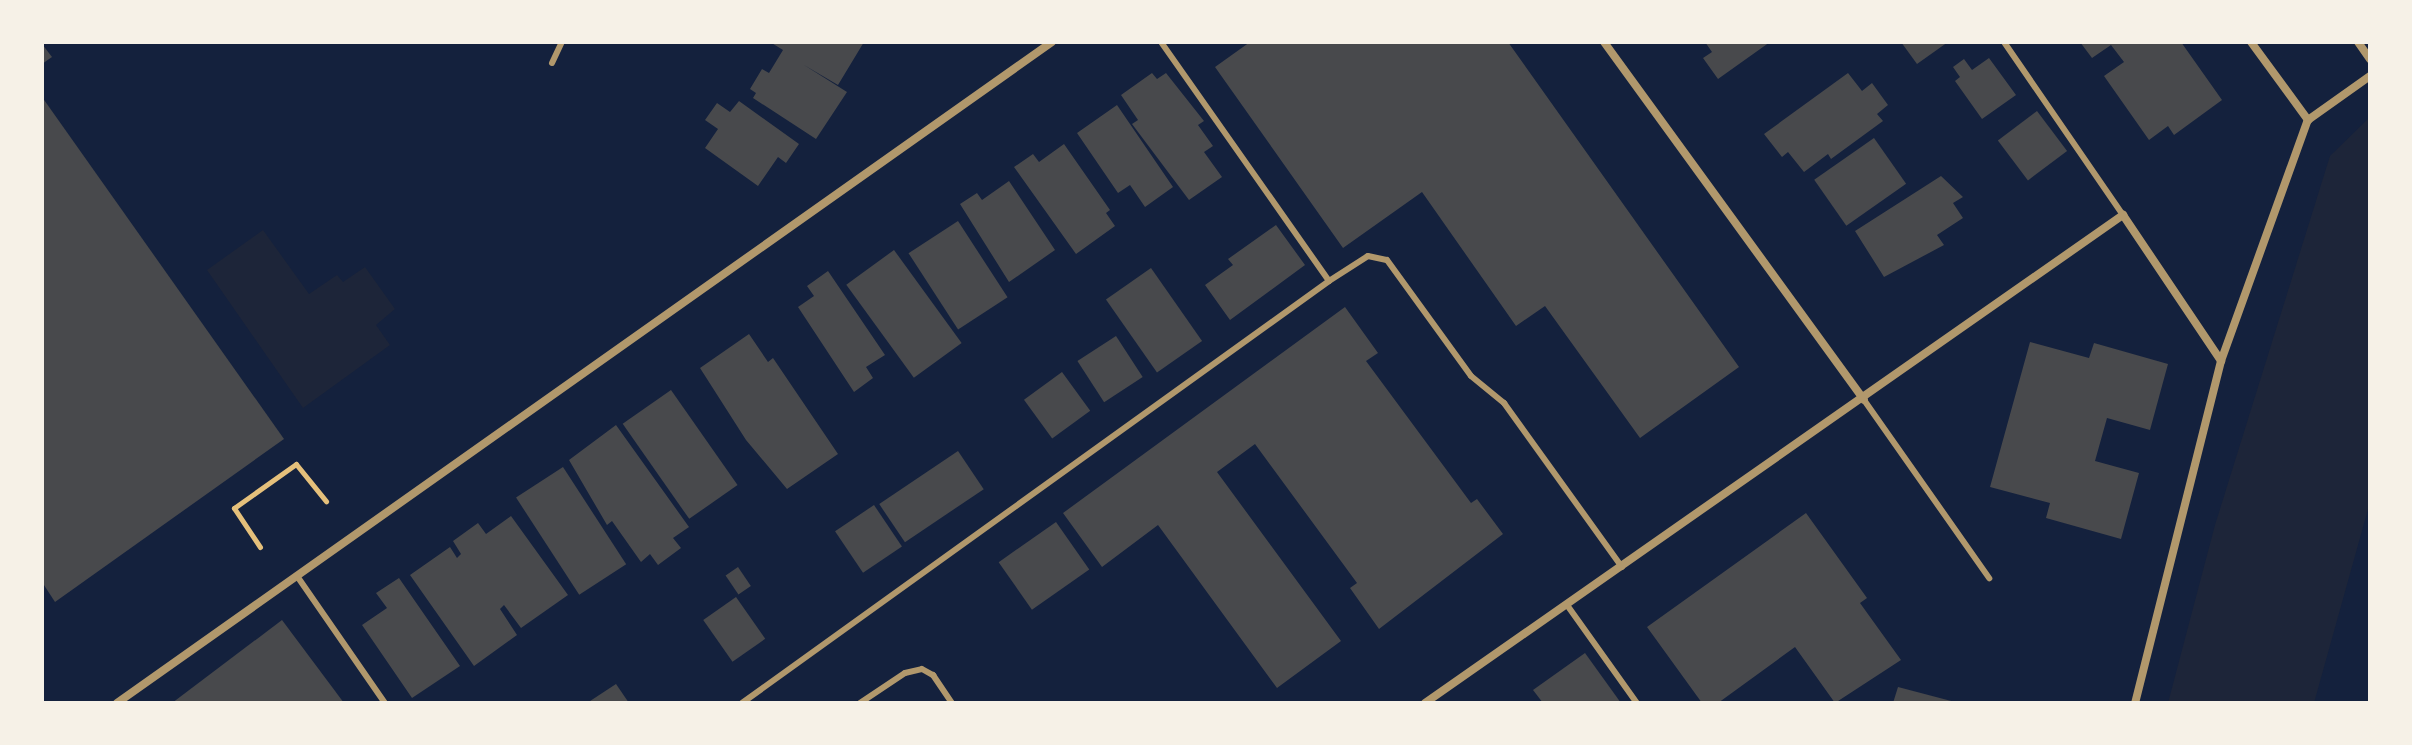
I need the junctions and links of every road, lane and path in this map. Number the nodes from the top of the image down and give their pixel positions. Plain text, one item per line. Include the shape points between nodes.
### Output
1 (562, 42) edge
2 (1052, 42) edge
3 (1161, 42) edge
4 (1604, 42) edge
5 (2004, 42) edge
6 (2251, 42) edge
7 (2358, 42) edge
8 (2370, 59) edge
9 (552, 63) dead end
10 (2370, 76) edge
11 (2308, 120) junction
12 (2123, 215) junction
13 (1329, 281) junction
14 (2221, 361) junction
15 (1864, 400) junction
16 (326, 501) dead end
17 (260, 547) dead end
18 (1622, 567) junction
19 (297, 576) junction
20 (1989, 578) dead end
21 (1567, 605) junction
22 (117, 703) edge
23 (385, 703) edge
24 (742, 703) edge
25 (860, 703) edge
26 (952, 703) edge
27 (1425, 703) edge
28 (1637, 703) edge
29 (2135, 703) edge

1 - 9 lane
2 - 19 street
3 - 13 lane
4 - 15 street
5 - 12 lane
6 - 11 street
7 - 8 street
10 - 11 street
11 - 14 street
12 - 14 street
12 - 15 street via 1902,367
13 - 18 lane via 1368,256 1387,260 1471,376 1504,403
13 - 24 lane
14 - 29 street
15 - 18 street
15 - 20 lane
16 - 17 path via 296,464 234,508
18 - 21 street
19 - 22 street
19 - 23 lane
21 - 27 street
21 - 28 lane
25 - 26 lane via 905,673 922,669 933,675

